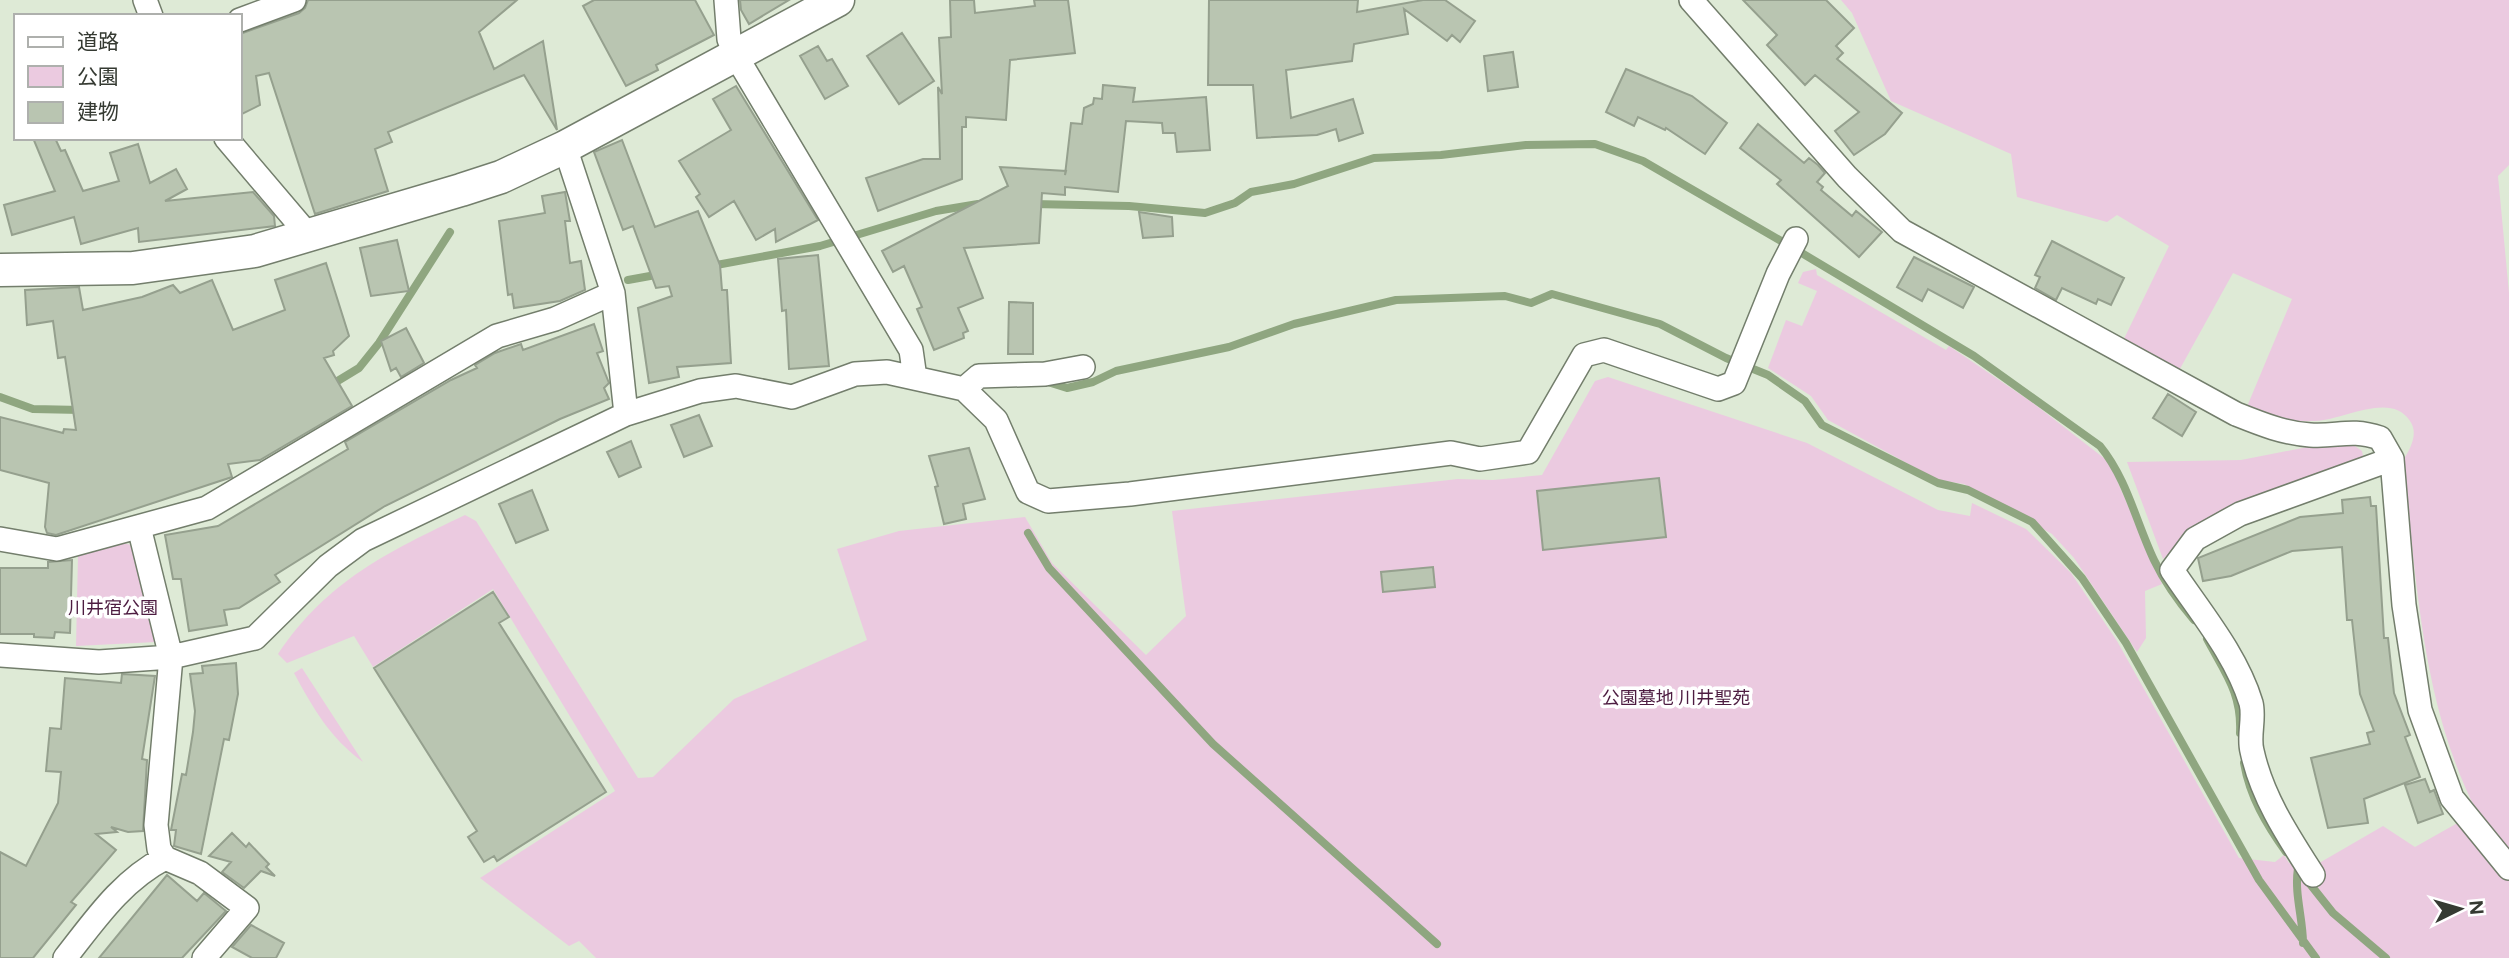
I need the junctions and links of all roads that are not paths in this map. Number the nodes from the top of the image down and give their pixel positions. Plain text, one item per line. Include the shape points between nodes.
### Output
1 (294, 0) edge
2 (726, 0) edge
3 (1691, 0) edge
4 (819, 5) edge
5 (242, 19) edge
6 (736, 56) junction
7 (228, 140) edge
8 (565, 147) junction
9 (310, 237) junction
10 (1796, 239) dead end
11 (0, 270) edge
12 (613, 293) junction
13 (1083, 367) dead end
14 (915, 378) junction
15 (964, 389) junction
16 (626, 414) junction
17 (2392, 459) junction
18 (139, 527) junction
19 (0, 539) edge
20 (0, 655) edge
21 (172, 657) junction
22 (165, 858) junction
23 (2509, 868) edge
24 (2313, 875) dead end
25 (65, 958) edge
26 (204, 958) edge

1 - 5 street
2 - 6 street via 729,39
3 - 17 street via 1847,177 1902,231 2236,414 2279,431 2313,435 2357,430 2380,438
4 - 6 street
6 - 8 street
6 - 14 street via 911,350
7 - 9 street
8 - 9 street via 501,177
8 - 12 street
9 - 11 street via 255,251 133,268
10 - 15 street via 1734,383 1718,388 1604,350 1584,355 1528,452 1480,459 1451,453 1048,501 1028,492 996,420
12 - 16 street
12 - 18 street via 555,319 497,336 207,508
13 - 15 street via 1045,374 979,376
14 - 15 street
14 - 16 street via 887,372 855,374 792,397 736,386 700,391
16 - 21 street via 363,540 328,566 255,638
17 - 23 street via 2404,605 2420,710 2452,798
17 - 24 street via 2240,514 2195,539 2172,570 2225,648 2251,705 2251,749 2263,789
18 - 19 street via 57,549
18 - 21 street
20 - 21 street via 99,662
21 - 22 street via 156,825
22 - 25 street via 144,869 110,900
22 - 26 street via 200,873 247,908

